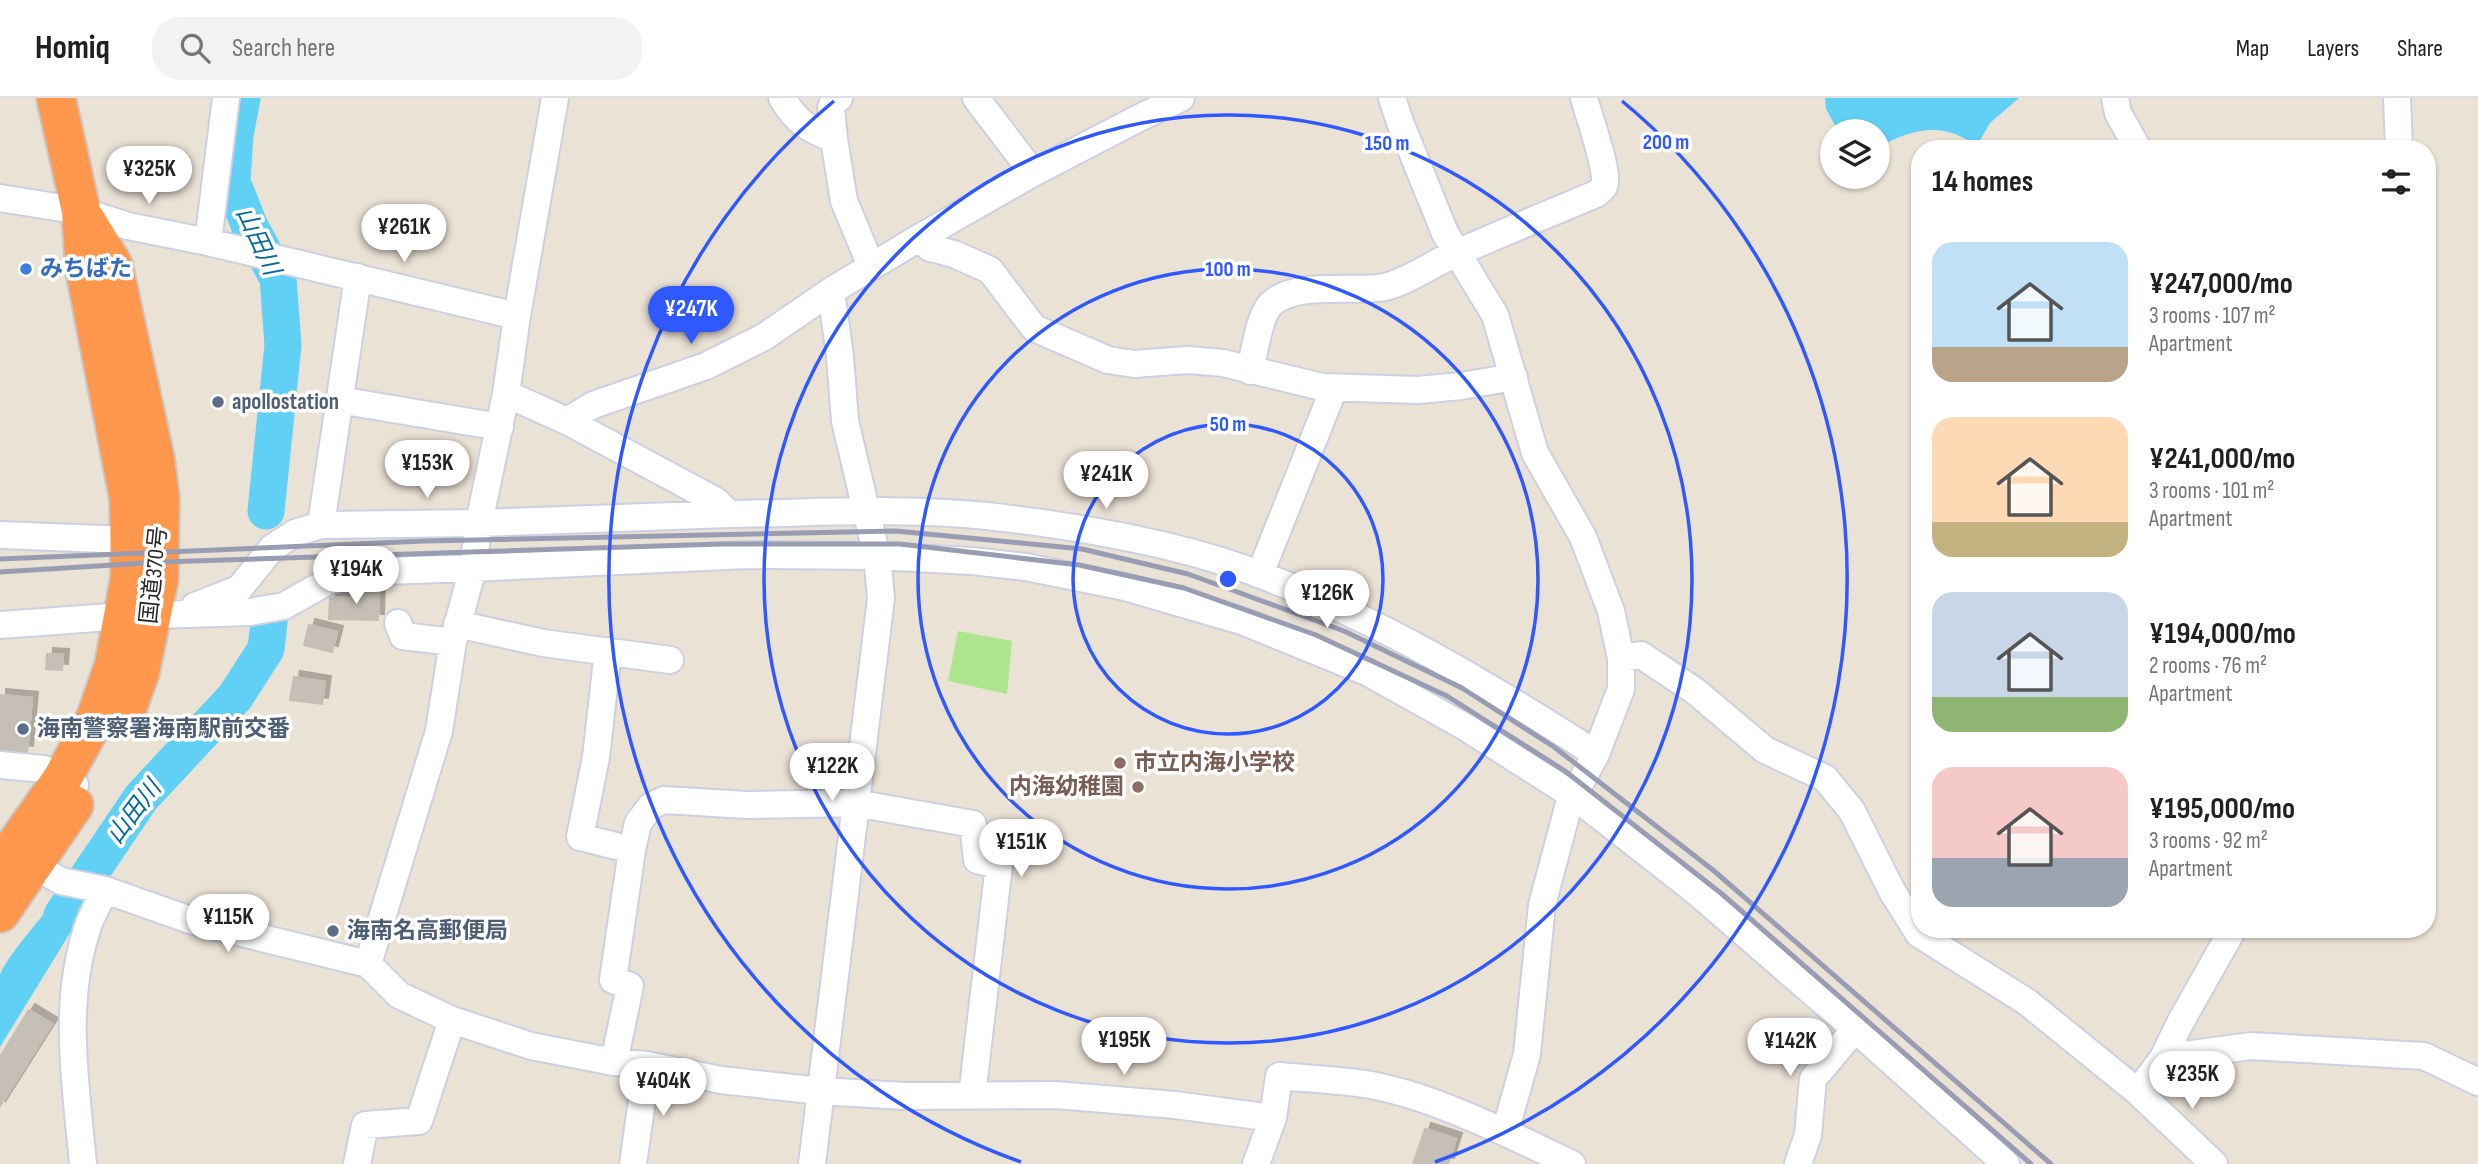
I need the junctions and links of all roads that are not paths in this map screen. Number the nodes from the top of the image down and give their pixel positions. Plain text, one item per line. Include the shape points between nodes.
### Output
1 (56, 98) edge
2 (226, 98) edge
3 (555, 98) edge
4 (782, 98) edge
5 (839, 98) edge
6 (976, 98) edge
7 (1181, 98) edge
8 (1392, 98) edge
9 (1584, 98) edge
10 (2115, 98) edge
11 (2397, 98) edge
12 (834, 139) junction
13 (2133, 140) edge
14 (2399, 140) edge
15 (1033, 173) junction
16 (0, 198) edge
17 (81, 211) junction
18 (919, 238) junction
19 (208, 242) junction
20 (1457, 253) junction
21 (871, 267) junction
22 (359, 277) junction
23 (831, 291) junction
24 (517, 316) junction
25 (1250, 371) junction
26 (1514, 376) junction
27 (1334, 388) junction
28 (506, 394) junction
29 (339, 400) junction
30 (567, 421) junction
31 (500, 427) junction
32 (866, 512) junction
33 (729, 514) junction
34 (480, 523) junction
35 (321, 525) junction
36 (0, 535) edge
37 (130, 540) junction
38 (877, 556) junction
39 (473, 568) junction
40 (1260, 574) junction
41 (150, 615) junction
42 (397, 622) dead end
43 (0, 625) edge
44 (455, 633) junction
45 (608, 651) junction
46 (1621, 658) junction
47 (670, 660) dead end
48 (1596, 754) junction
49 (0, 765) edge
50 (73, 784) junction
51 (1574, 796) junction
52 (855, 803) junction
53 (632, 850) junction
54 (28, 867) edge
55 (101, 889) junction
56 (0, 913) edge
57 (1911, 921) edge
58 (1925, 938) edge
59 (2228, 938) edge
60 (368, 964) junction
61 (452, 1020) junction
62 (1855, 1029) junction
63 (2163, 1058) junction
64 (614, 1062) junction
65 (648, 1065) junction
66 (2478, 1082) edge
67 (820, 1091) junction
68 (2138, 1092) junction
69 (972, 1096) junction
70 (1273, 1118) junction
71 (1517, 1146) edge
72 (83, 1164) edge
73 (357, 1164) edge
74 (633, 1164) edge
75 (812, 1164) edge
76 (1256, 1164) edge
77 (1572, 1164) edge
78 (1798, 1164) edge
79 (2006, 1164) edge
80 (2214, 1164) edge

1 - 17 highway, 国道370号
2 - 19 street
3 - 24 street
4 - 12 street via 808,129
5 - 12 street via 831,108
6 - 15 street
7 - 15 street
8 - 20 street
9 - 20 street via 1604,188
10 - 13 street
11 - 14 street
12 - 21 street via 844,201
15 - 18 street
16 - 17 street
17 - 19 street
17 - 37 highway, 国道370号 via 85,270 130,499
17 - 41 highway, 国道370号 via 113,265 155,458 160,498 159,579
18 - 21 street
18 - 25 street via 930,248 990,270 1034,328 1108,359 1134,364 1188,360
19 - 22 street
20 - 25 street via 1383,287 1306,291 1277,299 1263,319
20 - 26 street via 1495,315
21 - 23 street
22 - 24 street
22 - 29 street
23 - 30 street via 764,337 706,366 593,405
23 - 32 street via 845,421
24 - 28 street
25 - 27 street
26 - 27 street via 1418,390
26 - 46 street via 1535,453 1583,537 1611,611
27 - 40 street
28 - 30 street
28 - 31 street
29 - 31 street
29 - 35 street
30 - 33 street via 716,500
31 - 34 street
32 - 33 street
32 - 38 street
32 - 40 street via 986,516 1072,529
33 - 34 street
34 - 35 street
34 - 39 street
35 - 41 street via 295,533 272,548 239,589
36 - 37 street
37 - 41 highway, 国道370号 via 130,578
38 - 39 street via 747,555
38 - 51 street via 1026,567 1125,587 1242,621 1367,672
38 - 52 street via 881,598
39 - 41 street via 354,572 284,606 250,612
39 - 44 street
40 - 48 street via 1400,638
41 - 43 street
41 - 50 highway, 国道370号 via 114,665
42 - 44 street via 403,636
44 - 45 street
44 - 60 street via 439,731
45 - 47 street
45 - 53 street via 596,757 580,837
46 - 48 street via 1620,689
46 - 57 street via 1641,655 1695,691 1765,750 1825,778 1852,811
48 - 51 street
49 - 50 street via 44,769
50 - 54 highway, 国道370号
51 - 62 street via 1693,889
51 - 71 street via 1542,905
52 - 53 street via 747,805 664,800 651,806 638,823
52 - 67 street
52 - 69 street via 973,824 977,860 999,864
53 - 64 street via 613,981 629,986
54 - 55 street
54 - 56 highway, 国道370号
55 - 60 street via 193,921
55 - 72 street via 87,928 73,995 72,1038
58 - 68 street via 2027,1002
59 - 63 street
60 - 61 street via 399,995
61 - 64 street via 531,1046
61 - 73 street via 419,1121 365,1125
62 - 78 street via 1813,1079 1808,1135
62 - 79 street
63 - 66 street via 2251,1046 2388,1053 2424,1056
63 - 68 street
64 - 65 street
65 - 67 street via 721,1080
65 - 74 street
67 - 69 street
67 - 75 street
68 - 80 street
69 - 70 street via 1056,1095
70 - 71 street via 1279,1076 1375,1086 1412,1096
70 - 76 street
71 - 77 street

